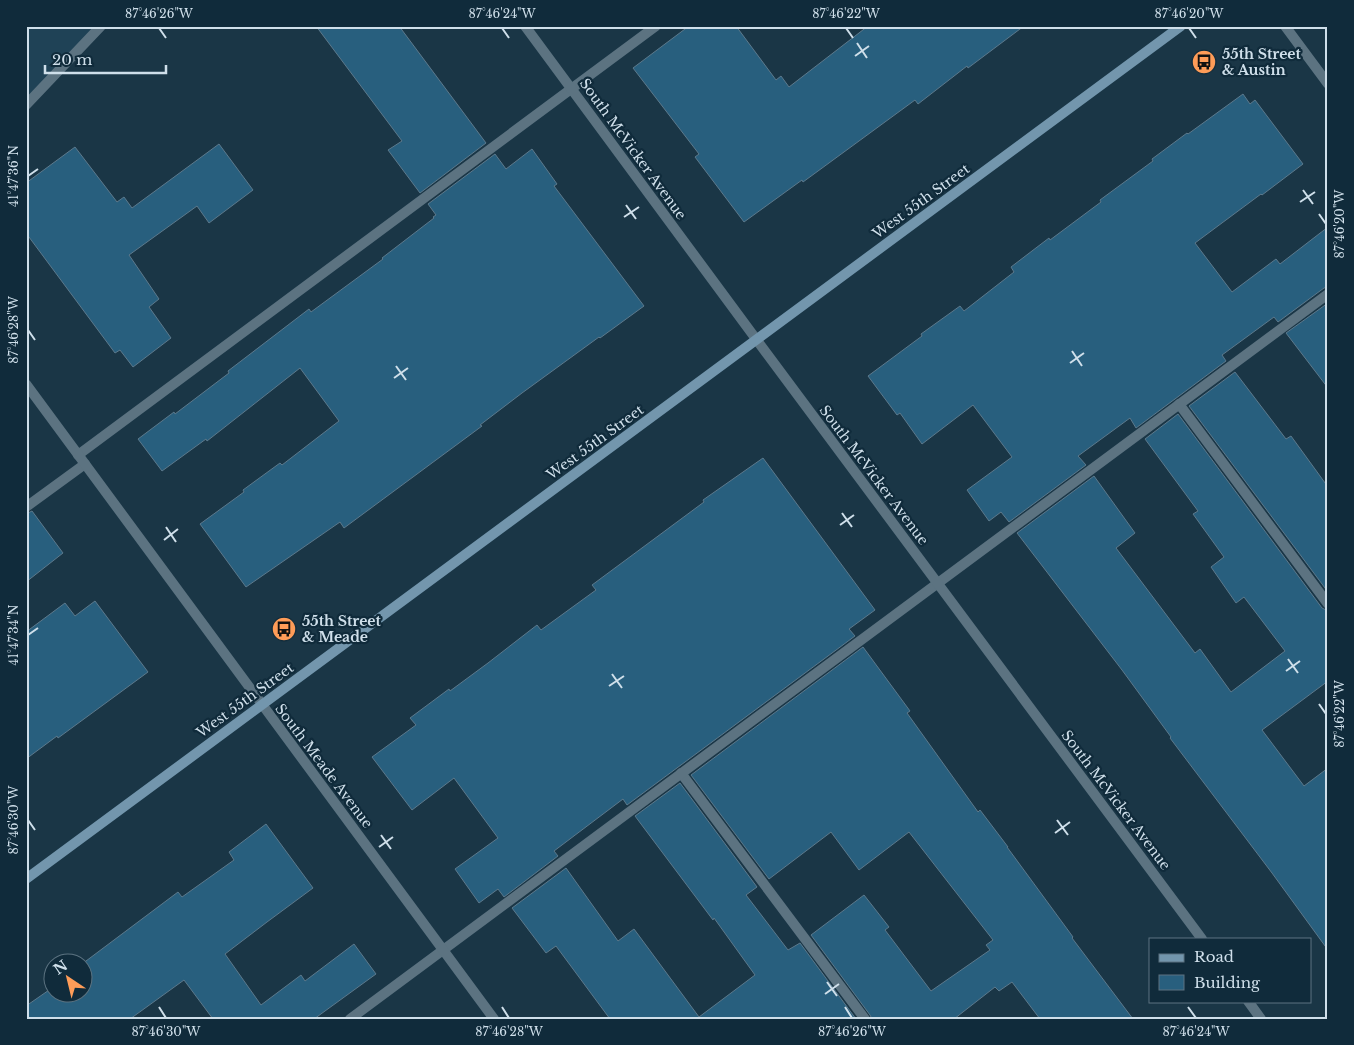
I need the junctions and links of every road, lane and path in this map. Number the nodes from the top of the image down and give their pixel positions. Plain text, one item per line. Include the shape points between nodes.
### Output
1 (100, 26) edge
2 (525, 26) edge
3 (656, 26) edge
4 (1181, 26) edge
5 (1285, 26) edge
6 (1328, 84) edge
7 (571, 89) junction
8 (26, 106) edge
9 (1328, 294) edge
10 (756, 339) junction
11 (26, 384) edge
12 (1179, 404) junction
13 (78, 455) junction
14 (85, 464) junction
15 (26, 507) edge
16 (937, 583) junction
17 (1328, 604) edge
18 (262, 705) junction
19 (681, 773) junction
20 (26, 879) edge
21 (1201, 938) edge
22 (444, 949) junction
23 (1249, 1002) edge
24 (350, 1019) edge
25 (494, 1019) edge
26 (865, 1019) edge
27 (1261, 1019) edge

1 - 8 street
2 - 7 street, South McVicker Avenue
3 - 7 street
4 - 10 main road, West 55th Street
5 - 6 street
7 - 10 street, South McVicker Avenue
7 - 13 street
9 - 12 street
10 - 16 street, South McVicker Avenue
10 - 18 main road, West 55th Street
11 - 13 street, South Meade Avenue
12 - 16 street
12 - 17 street
13 - 14 street, South Meade Avenue
14 - 15 street
14 - 18 street, South Meade Avenue
16 - 19 street
16 - 21 street, South McVicker Avenue
18 - 20 main road, West 55th Street
18 - 22 street, South Meade Avenue
19 - 22 street
19 - 26 street
22 - 24 street
22 - 25 street, South Meade Avenue
23 - 27 street

